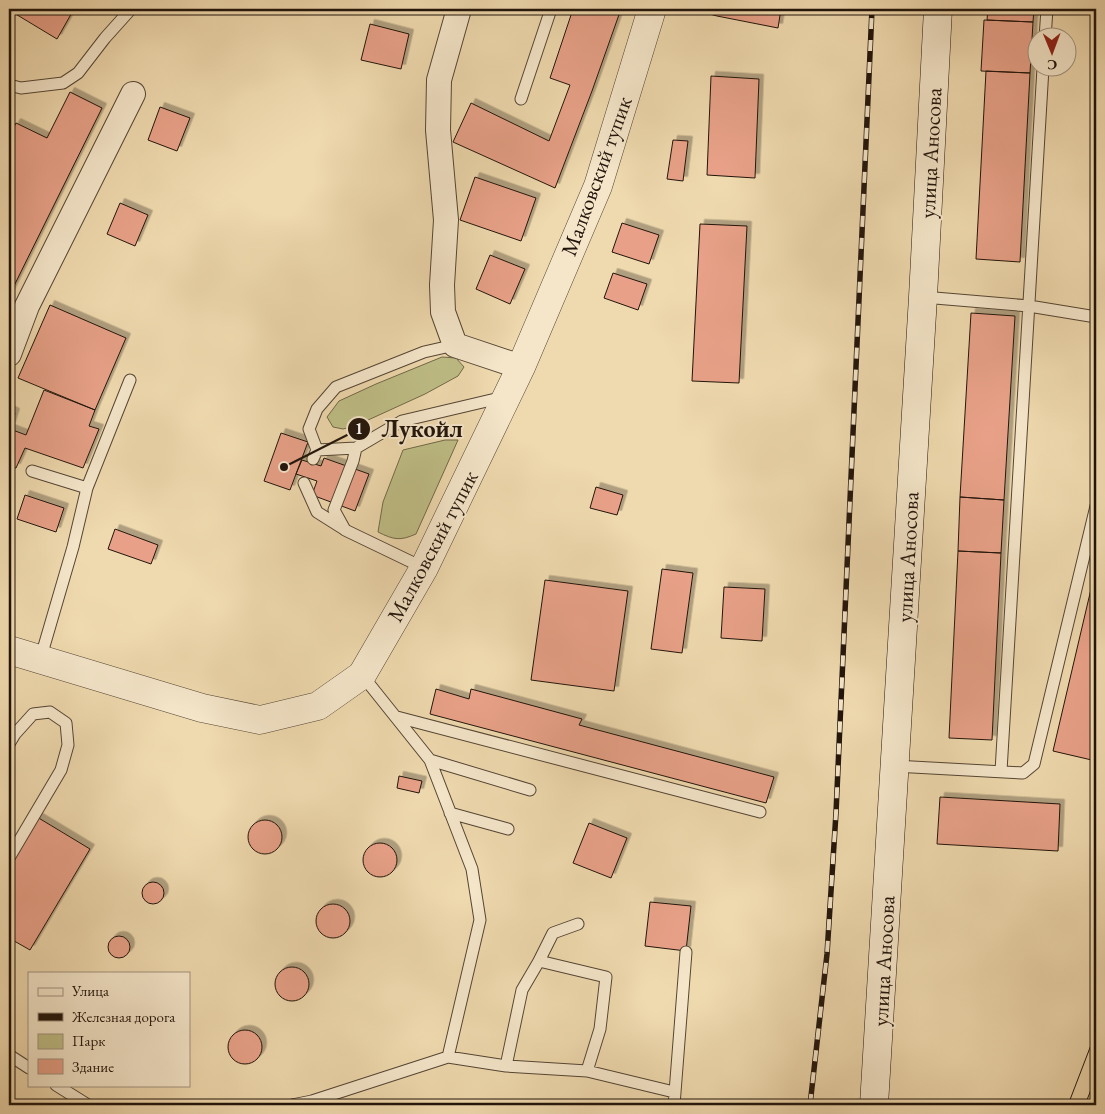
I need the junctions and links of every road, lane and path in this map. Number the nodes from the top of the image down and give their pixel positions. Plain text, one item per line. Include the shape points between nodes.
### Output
1 (131, 9) edge
2 (459, 9) edge
3 (551, 9) edge
4 (652, 9) edge
5 (938, 9) edge
6 (1047, 9) edge
7 (1046, 28) edge
8 (1042, 78) edge
9 (9, 85) edge
10 (133, 94) dead end
11 (521, 99) dead end
12 (923, 298) junction
13 (1029, 306) junction
14 (1096, 317) edge
15 (455, 345) junction
16 (9, 354) edge
17 (521, 367) junction
18 (130, 380) dead end
19 (508, 396) junction
20 (356, 448) junction
21 (32, 471) dead end
22 (304, 483) dead end
23 (87, 488) junction
24 (1096, 506) edge
25 (345, 530) junction
26 (424, 568) junction
27 (9, 650) edge
28 (40, 660) junction
29 (362, 675) junction
30 (397, 717) junction
31 (9, 744) edge
32 (430, 760) junction
33 (894, 766) junction
34 (1001, 772) junction
35 (530, 790) dead end
36 (450, 812) junction
37 (760, 812) dead end
38 (508, 829) dead end
39 (9, 858) edge
40 (578, 924) dead end
41 (686, 952) dead end
42 (538, 961) junction
43 (9, 1055) edge
44 (448, 1057) junction
45 (506, 1066) junction
46 (28, 1067) edge
47 (587, 1071) junction
48 (58, 1086) edge
49 (674, 1092) junction
50 (871, 1099) edge
51 (88, 1105) edge
52 (292, 1105) edge
53 (674, 1105) edge

1 - 9 lane via 78,73 63,83 22,88
2 - 15 street via 439,80 438,130 446,220 442,285 444,312
3 - 11 lane
4 - 17 street, Малковский тупик via 598,186
5 - 12 street, улица Аносова
6 - 7 lane
8 - 13 lane
10 - 16 street via 27,306
12 - 13 lane
12 - 33 street, улица Аносова
13 - 14 lane
13 - 34 lane
15 - 17 street
15 - 20 lane via 424,352 336,387 317,408 309,430 315,455
17 - 19 street, Малковский тупик
18 - 23 lane
19 - 20 lane via 402,421
19 - 26 street, Малковский тупик
20 - 25 lane via 334,510
21 - 23 lane
22 - 25 lane via 317,512
23 - 28 lane
24 - 34 lane via 1034,764 1023,773
25 - 26 lane
26 - 29 street, Малковский тупик
27 - 28 street, Малковский тупик
28 - 29 street, Малковский тупик via 202,708 260,720 318,706
29 - 30 lane
30 - 32 lane
30 - 37 lane
31 - 39 lane via 33,714 50,712 66,723 68,745 61,770
32 - 35 lane
32 - 36 lane
33 - 34 lane
33 - 50 street, улица Аносова
36 - 38 lane
36 - 44 lane via 472,869 480,920
40 - 42 lane via 553,933
41 - 49 lane
42 - 45 lane via 522,990
42 - 47 lane via 606,977 600,1029
43 - 46 lane
44 - 45 lane
44 - 52 lane
45 - 47 lane
47 - 49 lane
48 - 51 lane
49 - 53 lane

